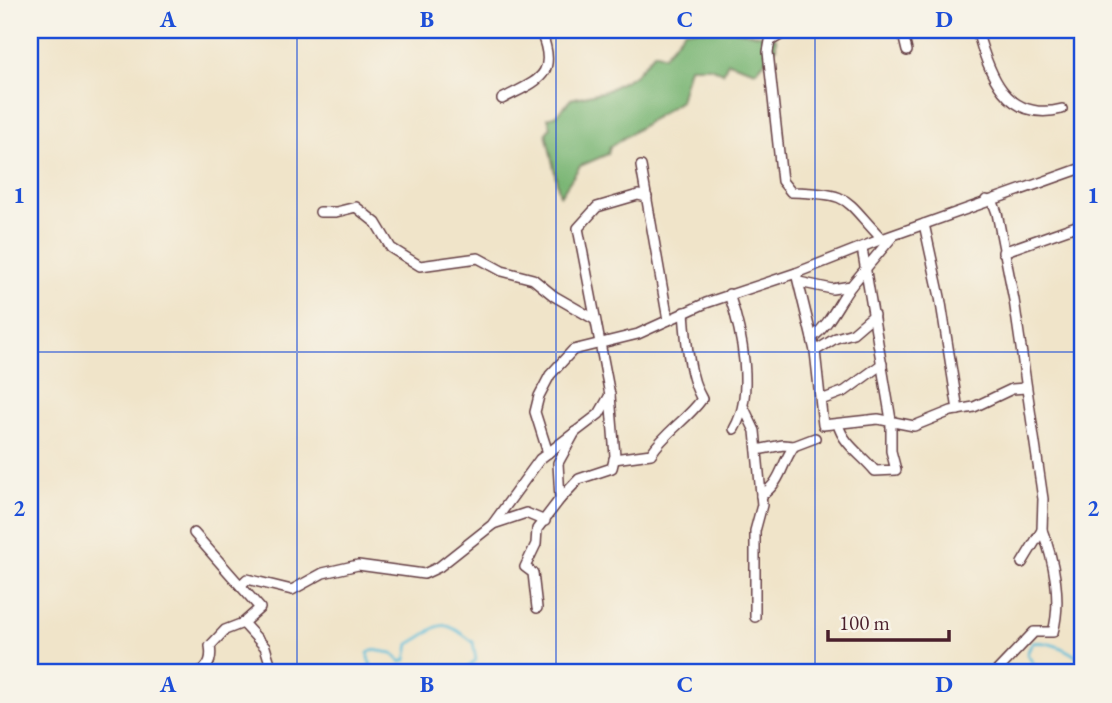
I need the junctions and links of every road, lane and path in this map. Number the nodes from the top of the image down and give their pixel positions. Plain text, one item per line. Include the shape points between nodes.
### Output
1 (540, 30) edge
2 (789, 30) edge
3 (902, 30) edge
4 (977, 30) edge
5 (907, 51) dead end
6 (502, 99) dead end
7 (1062, 109) dead end
8 (641, 166) dead end
9 (1082, 168) edge
10 (647, 197) junction
11 (986, 201) junction
12 (320, 212) dead end
13 (924, 224) junction
14 (1082, 224) edge
15 (894, 235) junction
16 (882, 239) junction
17 (862, 248) junction
18 (1003, 251) junction
19 (866, 269) junction
20 (798, 278) junction
21 (851, 286) junction
22 (729, 294) junction
23 (684, 312) junction
24 (874, 315) junction
25 (594, 319) junction
26 (668, 320) junction
27 (812, 338) junction
28 (598, 341) junction
29 (815, 351) junction
30 (883, 364) junction
31 (1026, 388) junction
32 (610, 395) junction
33 (821, 400) junction
34 (744, 408) junction
35 (958, 410) junction
36 (891, 420) junction
37 (838, 424) junction
38 (734, 429) dead end
39 (575, 432) junction
40 (815, 438) dead end
41 (794, 446) junction
42 (757, 450) junction
43 (548, 453) junction
44 (614, 460) junction
45 (761, 496) junction
46 (560, 499) junction
47 (545, 521) junction
48 (492, 525) junction
49 (1042, 530) junction
50 (194, 533) dead end
51 (1022, 563) dead end
52 (241, 585) junction
53 (537, 608) dead end
54 (755, 617) dead end
55 (243, 623) junction
56 (272, 670) edge
57 (200, 673) edge
58 (283, 673) edge
59 (995, 673) edge

1 - 6 street via 548,58 546,72
2 - 16 street via 770,41 768,51 782,181 790,192 836,195 850,202
3 - 5 street
4 - 7 street via 992,75 1013,102 1038,112
8 - 10 street
9 - 11 street
10 - 25 street via 638,195 597,207 578,228
10 - 26 street
11 - 13 street
11 - 18 street via 993,202 997,213
12 - 25 street via 356,207 376,223 391,248 420,266 478,258 502,271 533,279
13 - 15 street
13 - 35 street
14 - 18 street
15 - 16 street
15 - 19 street
16 - 17 street
17 - 19 street
17 - 20 street
18 - 31 street
19 - 21 street
19 - 24 street
20 - 21 street via 832,289
20 - 22 street
20 - 27 street
21 - 27 street via 828,326
22 - 23 street
22 - 34 street via 746,375
23 - 26 street
23 - 44 street via 691,382 702,399 651,454
24 - 29 street via 853,333
24 - 30 street
25 - 28 street
26 - 28 street via 624,339
27 - 29 street
28 - 32 street
28 - 43 street via 573,349 539,396 536,412
29 - 33 street
30 - 33 street via 845,391
30 - 36 street
31 - 35 street
31 - 49 street via 1043,499
32 - 39 street via 599,414
32 - 44 street
33 - 37 street via 822,425
34 - 38 street
34 - 42 street via 755,431
35 - 36 street via 914,426
36 - 37 street
36 - 37 street via 896,470 875,471 842,439
39 - 43 street
39 - 46 street via 558,463
40 - 41 street
41 - 42 street
41 - 45 street via 782,475
42 - 45 street
43 - 48 street via 530,470
44 - 46 street via 612,468 579,479
45 - 54 street via 755,531
46 - 47 street
47 - 48 street via 526,513
47 - 53 street via 537,529 536,544 525,567 533,573
48 - 52 street via 424,575 358,565 323,573 292,590 247,579
49 - 51 street
49 - 59 street via 1054,574 1057,619 1053,632 1034,632
50 - 52 street
52 - 55 street via 260,608
55 - 56 street via 265,647
55 - 57 street via 225,630 210,646 212,656
56 - 58 street

